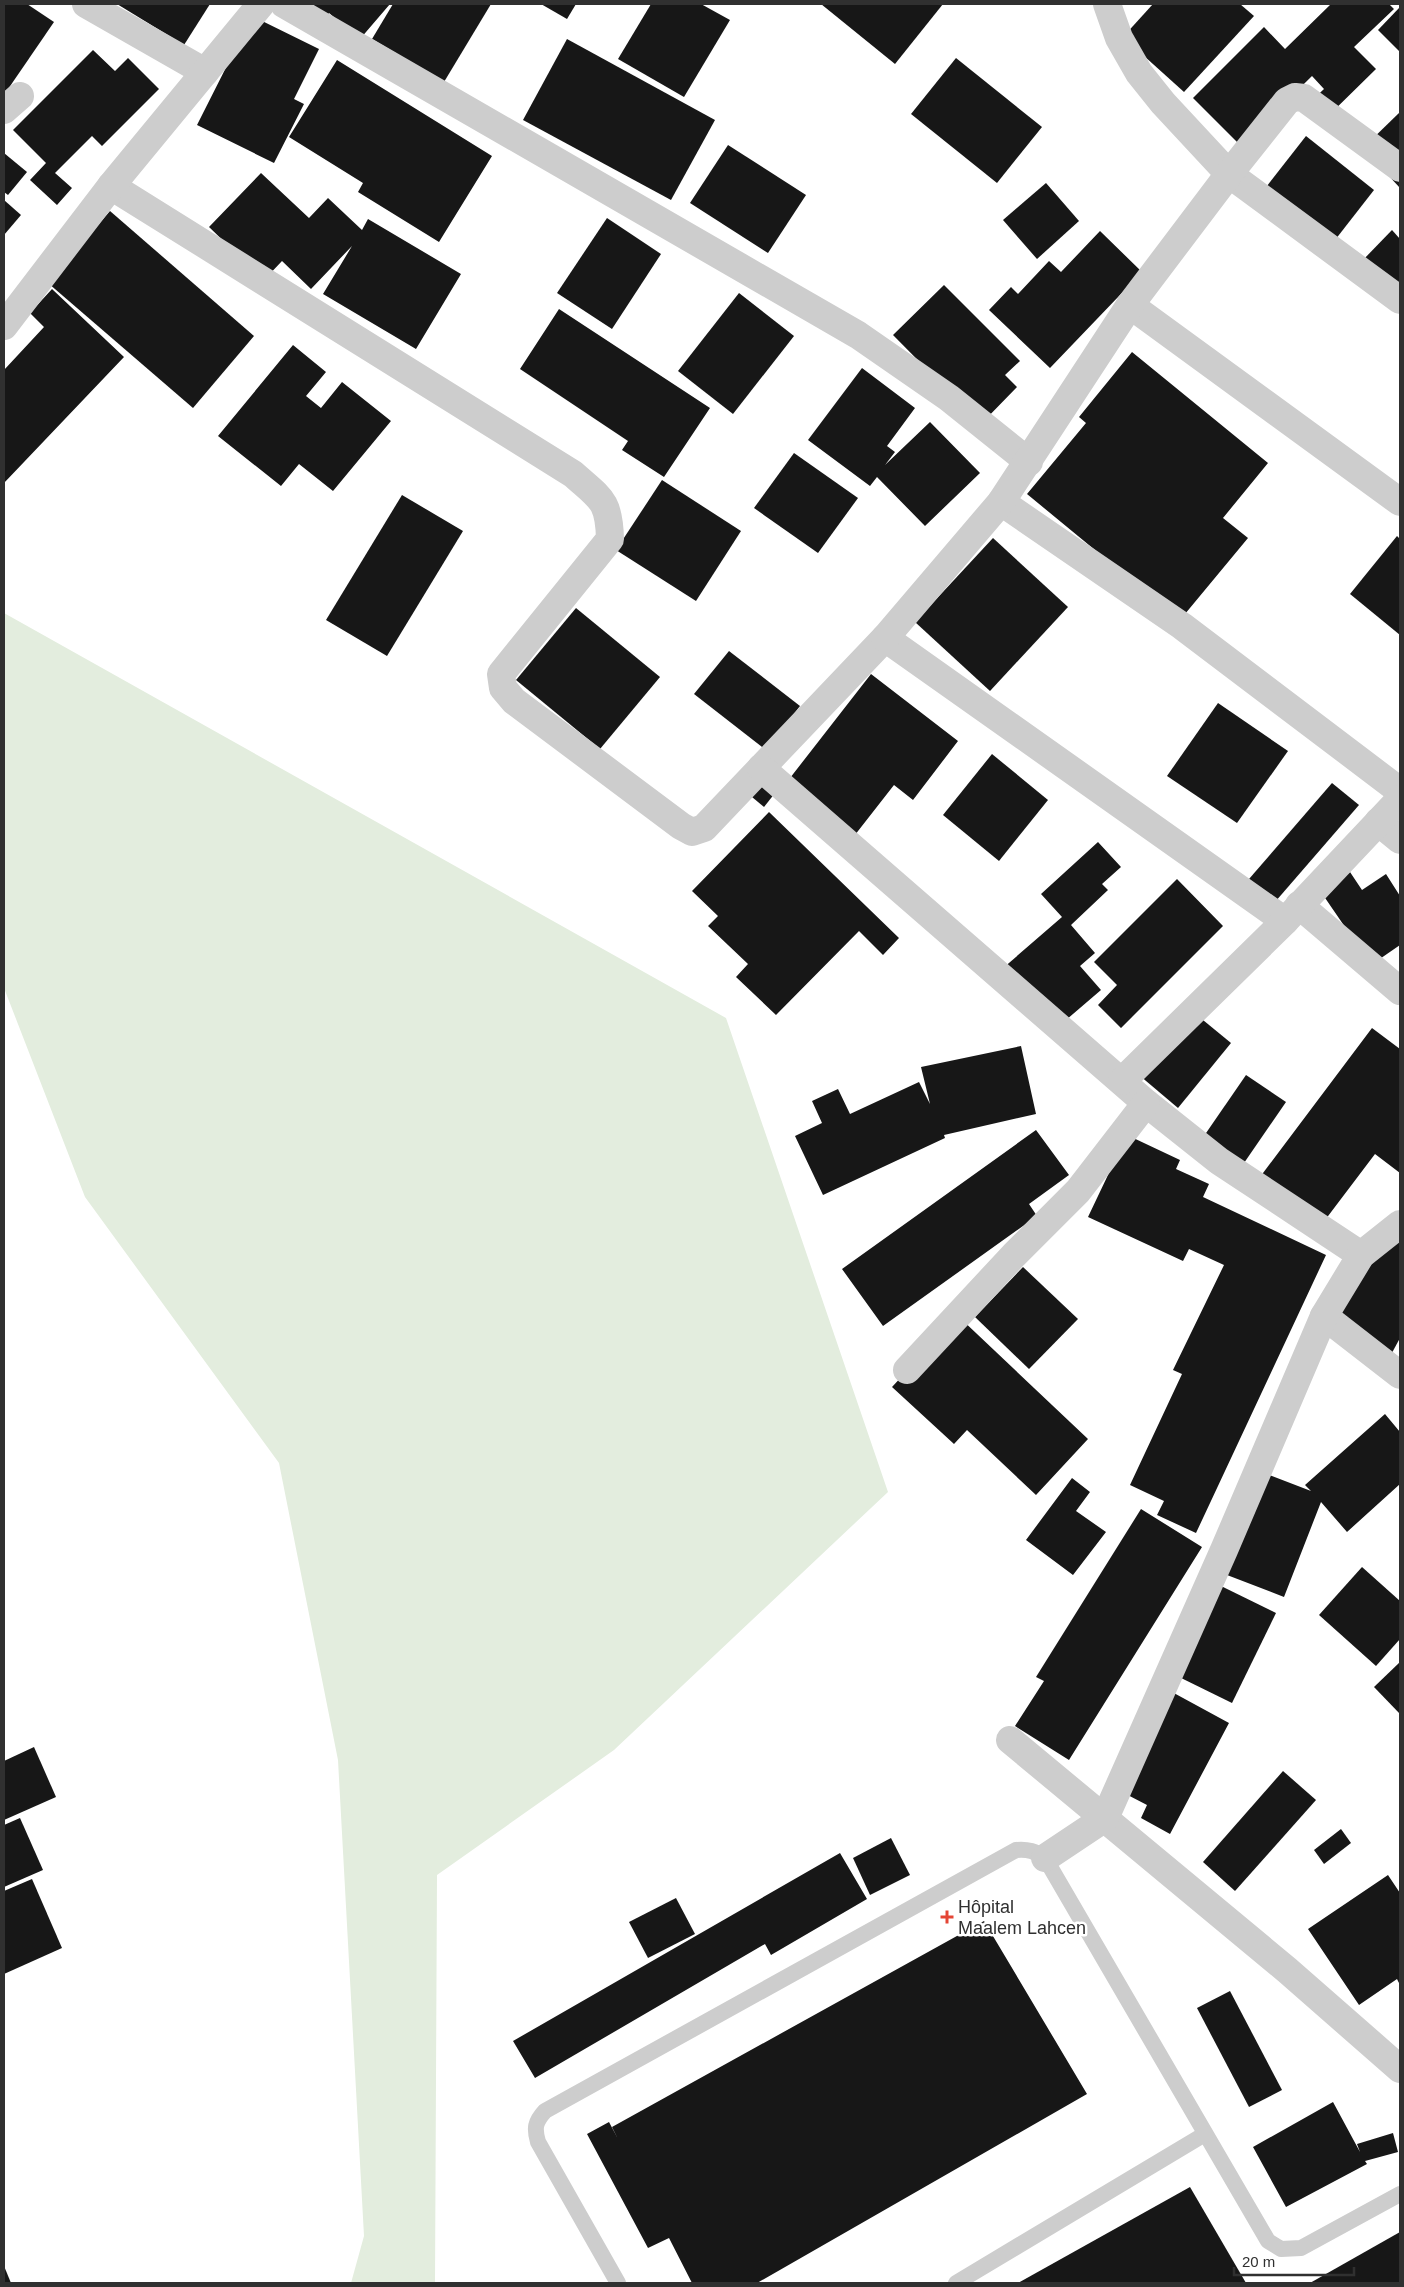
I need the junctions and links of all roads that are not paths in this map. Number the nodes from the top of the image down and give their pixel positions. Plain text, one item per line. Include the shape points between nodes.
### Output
1 (86, 4) edge
2 (261, 4) edge
3 (284, 4) edge
4 (1107, 4) edge
5 (205, 72) junction
6 (1400, 168) edge
7 (1229, 174) junction
8 (111, 186) junction
9 (1400, 300) edge
10 (1130, 305) junction
11 (4, 326) edge
12 (1029, 462) junction
13 (1001, 502) junction
14 (1400, 502) edge
15 (885, 638) junction
16 (762, 768) junction
17 (1400, 791) edge
18 (1400, 800) edge
19 (1378, 822) junction
20 (1400, 840) edge
21 (1292, 913) junction
22 (1400, 991) edge
23 (1122, 1081) junction
24 (1146, 1103) junction
25 (1400, 1224) edge
26 (1361, 1255) junction
27 (1324, 1316) junction
28 (908, 1370) dead end
29 (1400, 1375) edge
30 (1010, 1740) dead end
31 (1105, 1818) junction
32 (1045, 1858) junction
33 (1400, 2069) edge
34 (1205, 2134) junction
35 (1400, 2194) edge
36 (618, 2283) edge
37 (956, 2283) edge

1 - 5 street
2 - 5 street
3 - 12 street via 858,335 949,398
4 - 7 street via 1119,38 1138,73
5 - 8 street
6 - 7 street via 1318,106 1304,98 1294,97 1287,101
7 - 9 street
7 - 10 street
8 - 11 street
8 - 16 street via 574,474 603,500 610,518 610,539 501,674 503,688 514,701 692,832 704,828
10 - 12 street
10 - 14 street
12 - 13 street
13 - 15 street
13 - 17 street via 1182,626
15 - 16 street
15 - 21 street
16 - 23 street
18 - 19 street
19 - 20 street
19 - 21 street
21 - 22 street
21 - 23 street
23 - 24 street
24 - 26 street via 1219,1161
24 - 28 street via 1078,1191
25 - 26 street
26 - 27 street
27 - 29 street
27 - 31 street
30 - 31 street
31 - 32 street
31 - 33 street
32 - 34 lane
32 - 36 lane via 1026,1849 1016,1850 546,2111 534,2129 538,2142
34 - 35 lane via 1268,2242 1281,2249 1301,2248
34 - 37 lane

